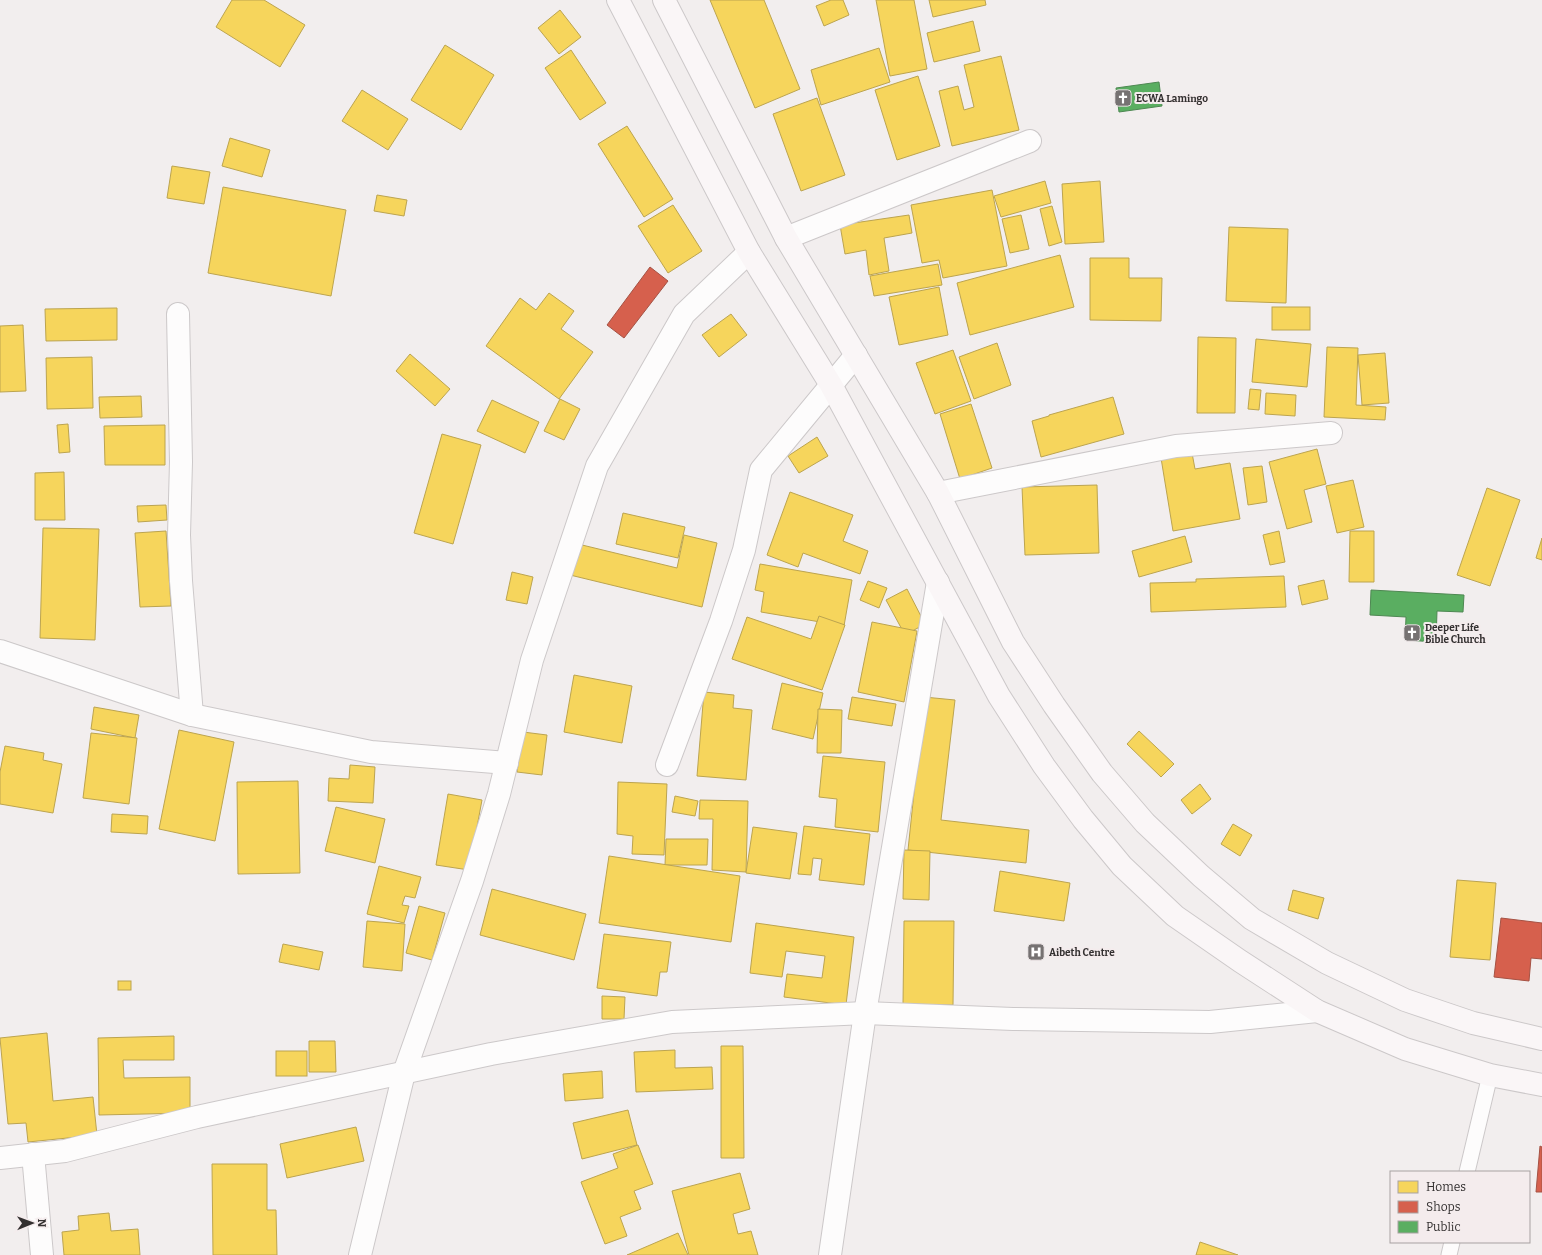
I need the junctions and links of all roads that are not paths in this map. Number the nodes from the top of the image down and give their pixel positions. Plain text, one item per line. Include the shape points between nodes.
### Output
1 (618, 0) edge
2 (664, 0) edge
3 (1030, 141) dead end
4 (786, 238) junction
5 (749, 252) junction
6 (178, 314) dead end
7 (856, 355) junction
8 (831, 385) junction
9 (1331, 433) dead end
10 (938, 493) junction
11 (938, 582) junction
12 (0, 651) edge
13 (192, 715) junction
14 (507, 763) junction
15 (667, 765) dead end
16 (1317, 1011) junction
17 (865, 1012) junction
18 (1542, 1039) edge
19 (404, 1073) junction
20 (1490, 1074) junction
21 (1542, 1084) edge
22 (33, 1154) junction
23 (0, 1158) edge
24 (1468, 1171) edge
25 (1452, 1243) edge
26 (42, 1255) edge
27 (360, 1255) edge
28 (830, 1255) edge
29 (1449, 1255) edge

1 - 5 main road
2 - 4 main road
3 - 4 street
4 - 7 main road
5 - 8 main road
5 - 14 street via 684,314 597,466 532,660
6 - 13 street via 181,462 179,535
7 - 8 street
7 - 10 main road
8 - 11 main road
8 - 15 street via 761,470 744,550
9 - 10 street via 1176,446
10 - 18 main road via 1013,642 1054,705 1102,773 1145,823 1200,876 1252,918 1334,967 1405,1000 1473,1023
11 - 16 main road via 999,696 1044,766 1122,866 1176,916
11 - 17 street
12 - 13 street
13 - 14 street via 371,752
14 - 19 street via 472,881
16 - 17 street via 1210,1022 1012,1019
16 - 20 main road via 1405,1049
17 - 19 street via 672,1022 491,1054
17 - 28 street
19 - 22 street via 198,1118 65,1151
19 - 27 street
20 - 21 main road
20 - 24 lane
22 - 23 street
22 - 26 street
25 - 29 lane

